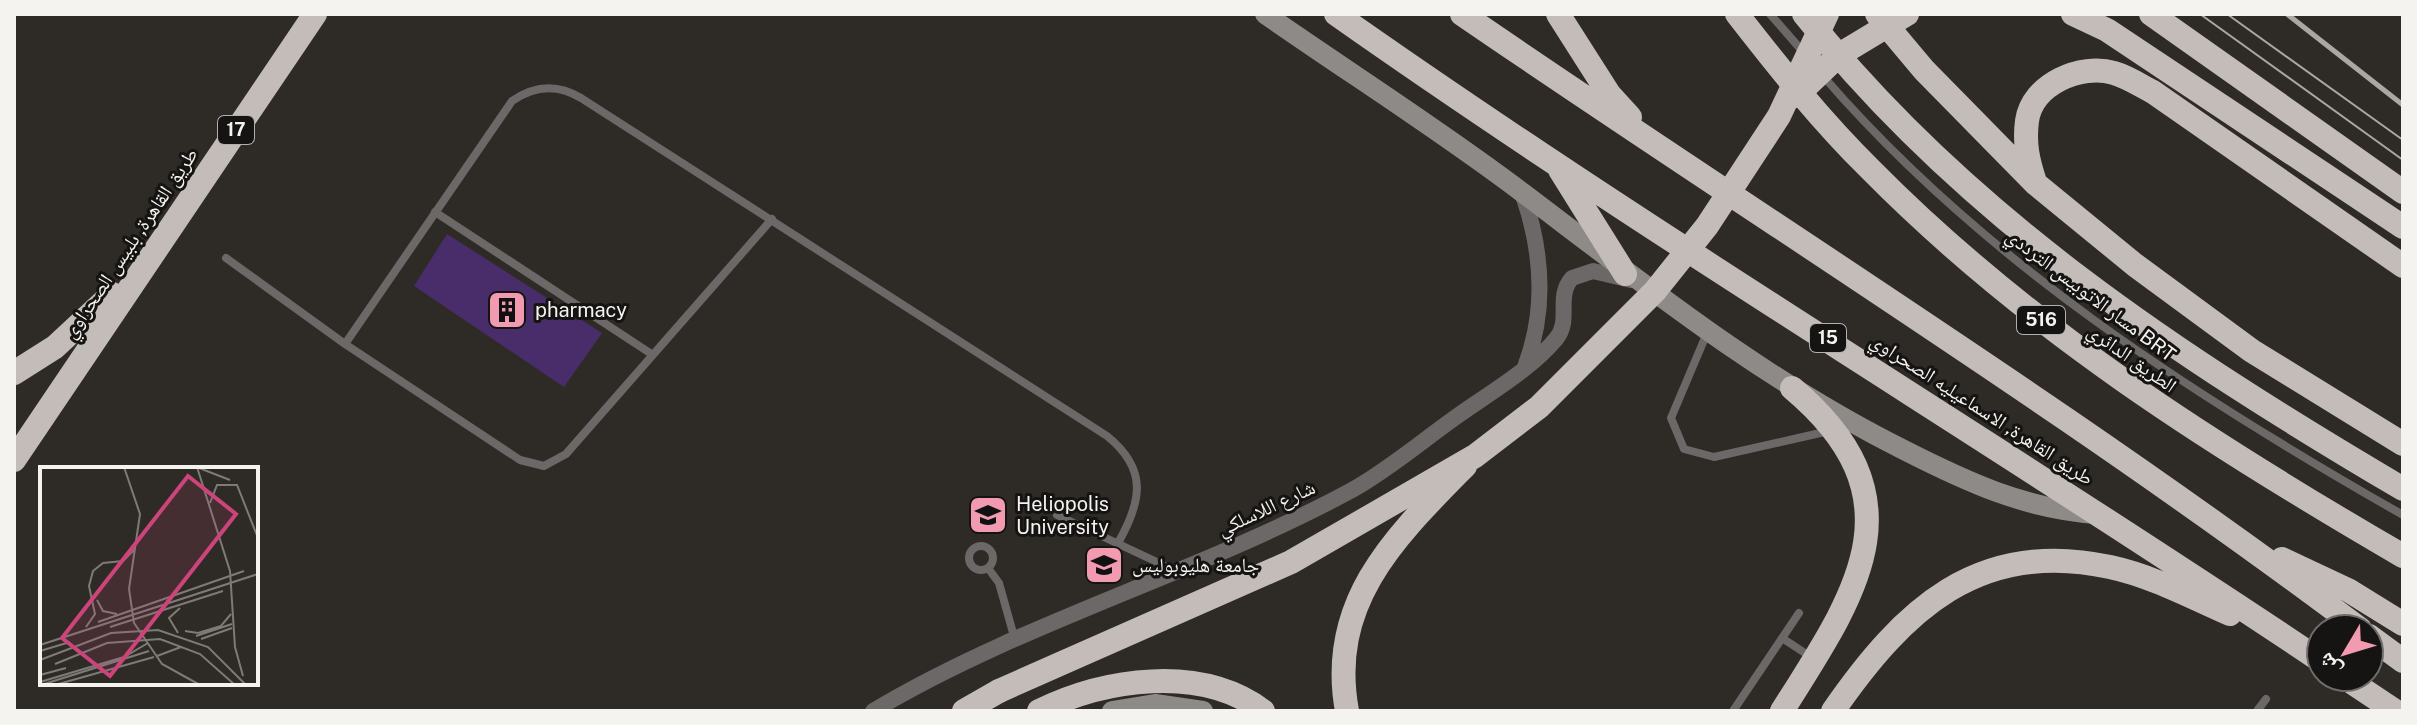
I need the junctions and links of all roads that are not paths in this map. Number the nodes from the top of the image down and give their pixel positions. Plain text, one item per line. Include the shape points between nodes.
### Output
1 (315, 14) edge
2 (1265, 14) edge
3 (1336, 14) edge
4 (1462, 14) edge
5 (1558, 14) edge
6 (1737, 14) edge
7 (1770, 14) edge
8 (1804, 14) edge
9 (1827, 14) edge
10 (1877, 14) edge
11 (1907, 14) edge
12 (2073, 14) edge
13 (2151, 14) edge
14 (1779, 116) junction
15 (1655, 146) junction
16 (1556, 164) junction
17 (2036, 184) junction
18 (1522, 192) junction
19 (2403, 192) edge
20 (435, 212) junction
21 (772, 219) junction
22 (2403, 227) edge
23 (157, 245) junction
24 (226, 258) dead end
25 (2403, 266) edge
26 (1630, 277) junction
27 (1708, 330) junction
28 (345, 344) junction
29 (653, 355) junction
30 (1525, 365) junction
31 (14, 373) edge
32 (1792, 388) junction
33 (1833, 430) junction
34 (2403, 444) edge
35 (1475, 456) junction
36 (14, 460) edge
37 (2403, 489) edge
38 (1057, 515) dead end
39 (2102, 515) junction
40 (2403, 515) edge
41 (1118, 543) junction
42 (2249, 545) junction
43 (2403, 556) edge
44 (988, 568) dead end
45 (1177, 572) junction
46 (1799, 613) dead end
47 (2339, 613) edge
48 (2403, 624) edge
49 (1782, 638) junction
50 (1015, 640) junction
51 (2291, 642) junction
52 (2385, 648) edge
53 (2305, 651) edge
54 (1815, 660) junction
55 (2403, 661) edge
56 (2368, 693) edge
57 (2266, 699) dead end
58 (1835, 709) edge
59 (873, 711) edge
60 (964, 711) edge
61 (1039, 711) edge
62 (1112, 711) edge
63 (1203, 711) edge
64 (1263, 711) edge
65 (1347, 711) edge
66 (1733, 711) edge
67 (1782, 711) edge
68 (2257, 711) edge
69 (2395, 711) edge

1 - 23 highway, طريق القاهرة, بلبيس الصحراوي / 17
2 - 18 street
3 - 16 highway, طريق القاهرة, الاسماعيليه الصحراوي / 15
4 - 15 highway, طريق القاهرة, الاسماعيليه الصحراوي
5 - 15 highway via 1609,94
6 - 43 highway, الطريق الدائري / 516 via 1870,170 2012,298 2167,412
7 - 40 lane, مسار الاتوبيس الترددي BRT via 1864,123 1967,222 2135,351
8 - 37 highway, الطريق الدائري via 1881,104 1996,214 2135,318 2270,409
9 - 14 highway, bridge
10 - 17 highway
11 - 14 highway, bridge via 1839,55
12 - 22 highway via 2107,30
13 - 19 highway
14 - 35 highway, bridge via 1707,226 1655,291 1539,407
15 - 42 highway, طريق القاهرة, الاسماعيليه الصحراوي via 1781,224
16 - 26 highway
16 - 39 highway, طريق القاهرة, الاسماعيليه الصحراوي / 15
17 - 25 highway via 2026,153 2027,118 2046,88 2078,71 2113,72 2153,92
17 - 34 highway via 2252,351
18 - 26 street
18 - 30 street via 1536,239 1540,287 1537,327
20 - 21 lane via 512,101 546,87 571,92
20 - 28 lane
20 - 29 lane
21 - 29 lane
21 - 41 lane via 1120,446 1130,459 1138,492
23 - 31 highway via 67,337
23 - 36 highway, طريق القاهرة, بلبيس الصحراوي / 17
24 - 28 lane
26 - 27 street
26 - 30 street, شارع اللاسلكي via 1593,271 1572,278 1562,297 1561,331
27 - 32 street
27 - 33 lane via 1671,418 1684,449 1714,457
28 - 29 lane via 536,466 560,460
30 - 45 street, شارع اللاسلكي via 1353,489
32 - 33 highway
32 - 39 street via 1859,428 1987,491 2045,508
33 - 54 highway via 1860,483 1869,534 1847,603
35 - 60 highway, bridge via 1291,562
35 - 65 highway, bridge via 1377,562 1356,605 1346,642
38 - 41 lane
39 - 51 highway, طريق القاهرة, الاسماعيليه الصحراوي / 15
41 - 45 lane
42 - 47 highway, طريق القاهرة, الاسماعيليه الصحراوي
42 - 48 highway via 2316,574
44 - 50 lane via 999,583
45 - 50 street, شارع اللاسلكي
46 - 49 lane
49 - 54 lane
49 - 66 lane
50 - 59 street, شارع اللاسلكي
51 - 53 highway, طريق القاهرة, الاسماعيليه الصحراوي / 15
51 - 58 highway via 2160,583 2110,567 2022,562 1948,587 1883,647
52 - 55 highway
54 - 67 highway
56 - 69 highway
57 - 68 lane
61 - 64 highway via 1077,693 1150,681 1223,693
62 - 63 street via 1155,704

